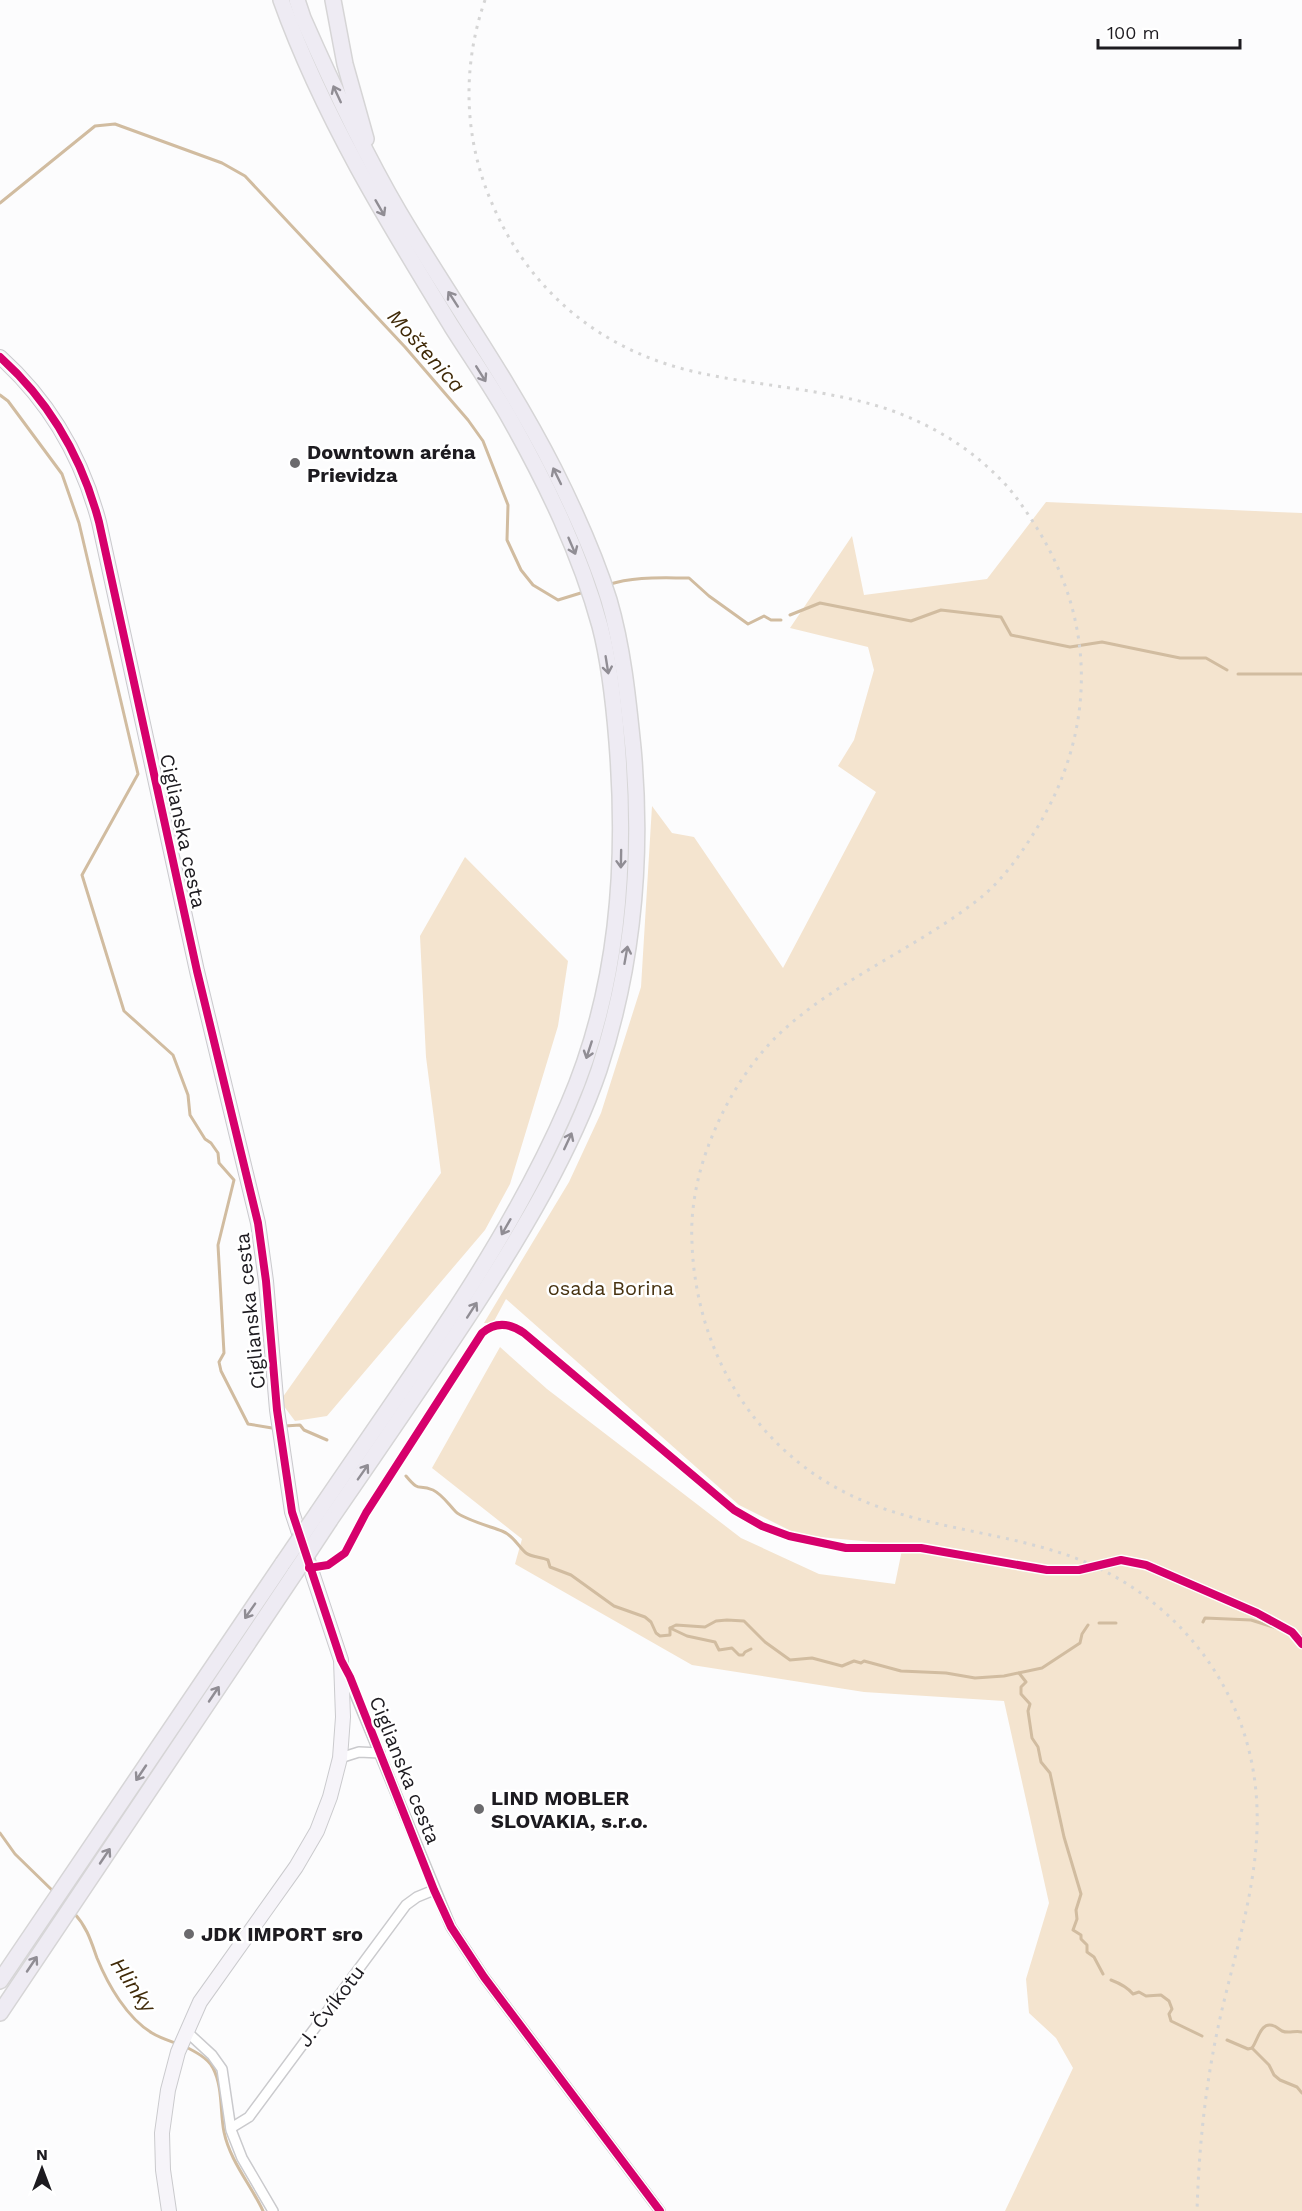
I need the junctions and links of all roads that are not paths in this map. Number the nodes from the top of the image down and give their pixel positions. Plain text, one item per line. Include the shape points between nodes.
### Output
1 (281, 0) edge
2 (297, 0) edge
3 (333, 0) edge
4 (373, 165) junction
5 (0, 357) edge
6 (590, 570) junction
7 (324, 1516) junction
8 (289, 1568) junction
9 (341, 1660) junction
10 (380, 1753) junction
11 (340, 1758) junction
12 (434, 1890) junction
13 (0, 1981) edge
14 (0, 2013) edge
15 (182, 2041) junction
16 (231, 2128) junction
17 (169, 2211) edge
18 (273, 2211) edge
19 (660, 2211) edge

1 -> 6 main road via 305,65 350,157 509,417
4 -> 2 main road
3 - 4 main road via 345,64
6 -> 4 main road via 555,472 524,414
5 - 9 street, Ciglianska cesta via 31,389 64,435 84,473 99,522 197,971 258,1223 292,1512
6 -> 7 main road via 614,714 621,858 612,954 591,1044 546,1154 502,1235
7 -> 6 main road via 428,1377 516,1241 560,1159 597,1074 608,1038 631,929 637,856 635,772 622,662 609,600
7 - 8 main road, bridge
8 -> 13 main road
14 -> 8 main road
9 - 10 street, Ciglianska cesta
9 - 11 street
10 - 11 street via 359,1752
10 - 12 street, Ciglianska cesta
11 - 15 street via 317,1831 200,2002
12 - 16 street, J. Čvíkotu via 406,1905 249,2117
12 - 19 street, Ciglianska cesta via 451,1927 484,1977
15 - 16 street via 212,2055 222,2069
15 - 17 street via 168,2090 162,2133
16 - 18 street via 242,2158

